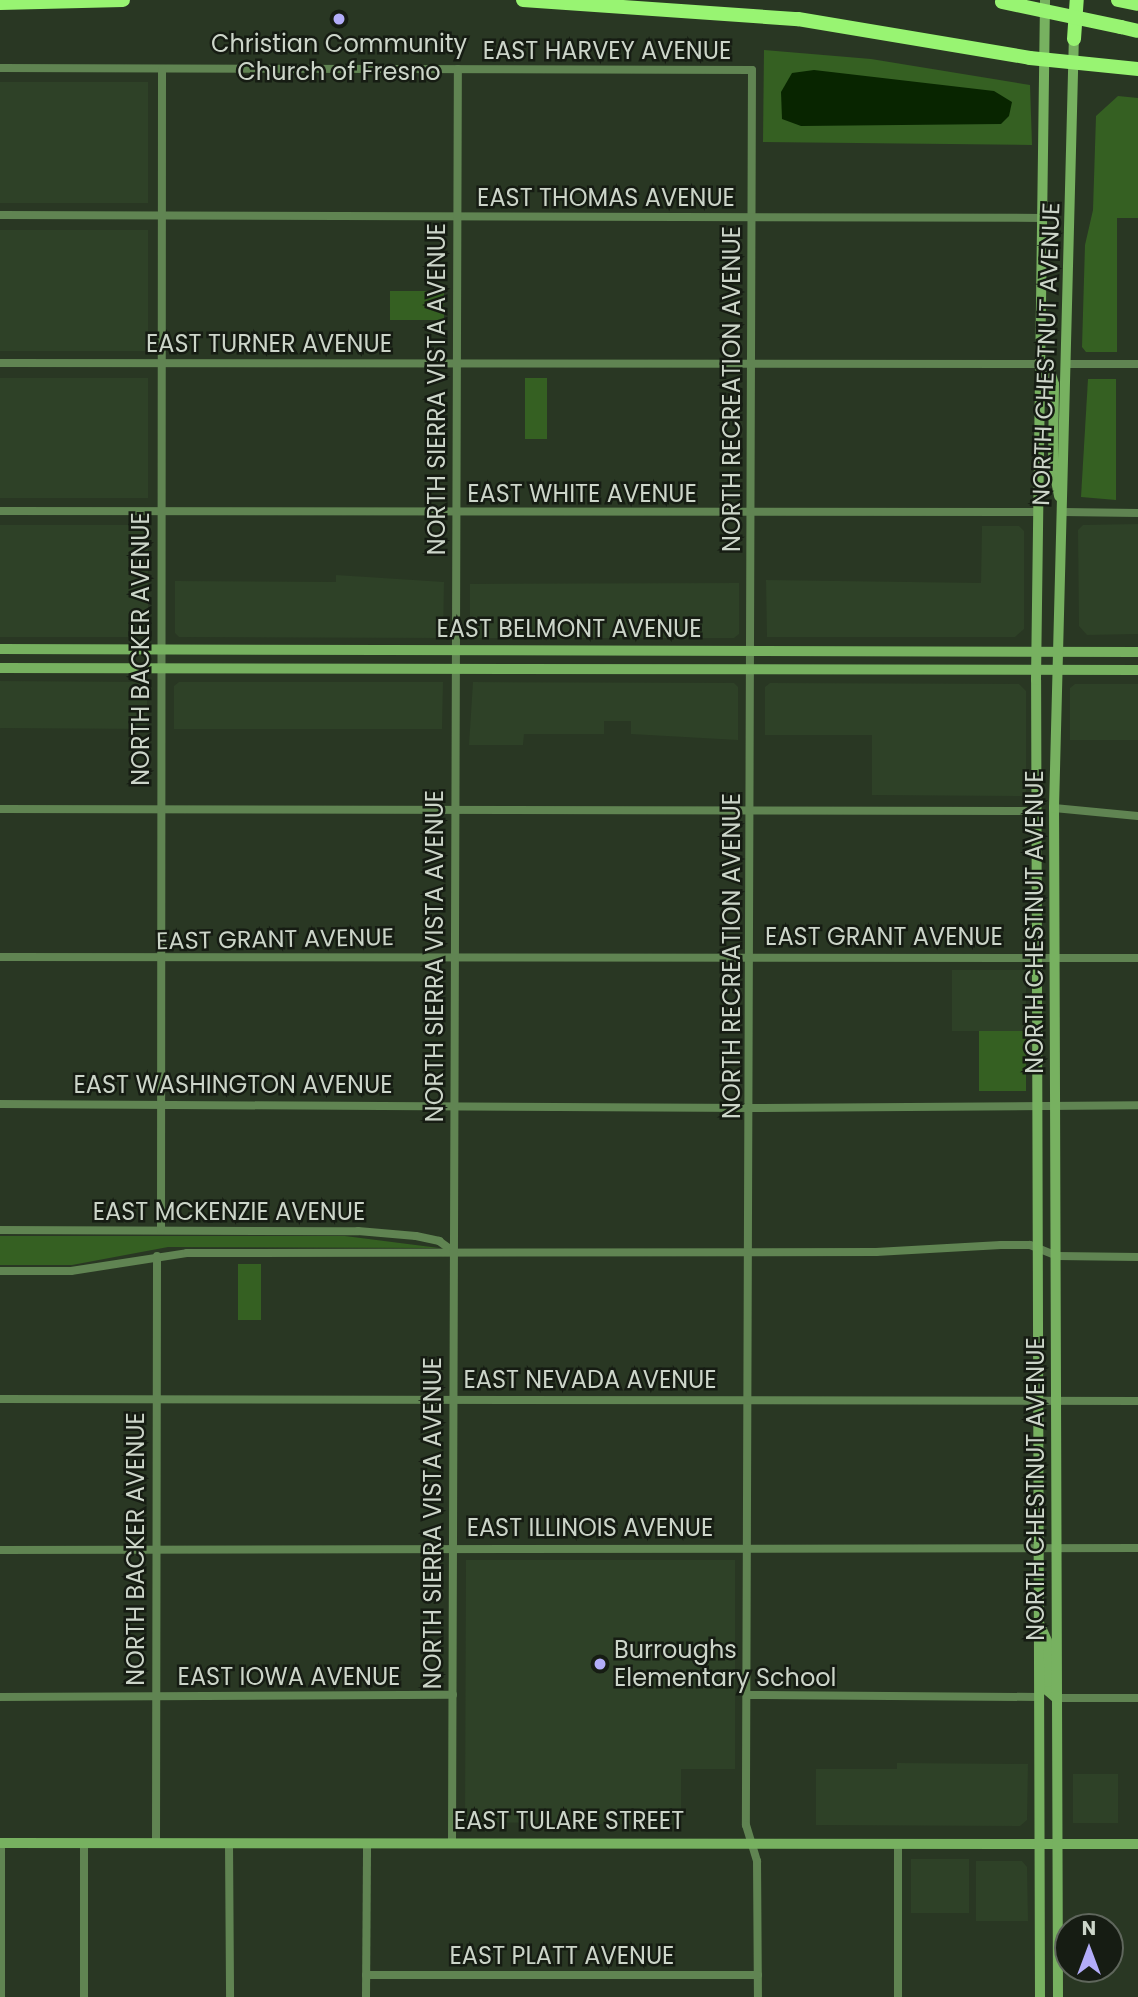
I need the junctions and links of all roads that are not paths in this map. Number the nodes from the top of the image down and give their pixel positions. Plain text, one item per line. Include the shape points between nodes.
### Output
1 (123, 0) edge
2 (523, 0) edge
3 (1045, 0) edge
4 (1075, 0) edge
5 (1119, 0) edge
6 (995, 1) edge
7 (0, 3) edge
8 (1138, 4) edge
9 (1138, 31) edge
10 (1074, 39) joint
11 (1045, 59) junction
12 (1074, 62) junction
13 (0, 68) edge
14 (162, 69) junction
15 (458, 69) junction
16 (1138, 69) edge
17 (752, 70) joint
18 (0, 215) edge
19 (160, 216) junction
20 (456, 217) junction
21 (751, 217) junction
22 (1044, 218) junction
23 (0, 363) edge
24 (162, 363) junction
25 (456, 363) junction
26 (751, 364) junction
27 (1041, 364) junction
28 (1066, 364) junction
29 (1138, 364) edge
30 (0, 512) edge
31 (161, 512) junction
32 (1037, 512) junction
33 (1063, 512) junction
34 (751, 513) junction
35 (1138, 513) edge
36 (457, 514) junction
37 (0, 649) edge
38 (159, 650) junction
39 (454, 650) junction
40 (751, 651) junction
41 (1037, 652) junction
42 (1059, 652) junction
43 (1138, 652) edge
44 (0, 668) edge
45 (160, 668) junction
46 (454, 669) junction
47 (751, 670) junction
48 (1037, 670) junction
49 (1059, 670) junction
50 (1138, 670) edge
51 (0, 808) edge
52 (1054, 808) junction
53 (160, 810) junction
54 (456, 810) junction
55 (751, 811) junction
56 (1037, 811) junction
57 (1138, 817) edge
58 (454, 956) junction
59 (748, 956) junction
60 (1037, 956) junction
61 (1055, 956) junction
62 (0, 957) edge
63 (1138, 958) edge
64 (162, 960) junction
65 (453, 1103) junction
66 (0, 1104) edge
67 (162, 1104) junction
68 (1038, 1104) junction
69 (1056, 1104) junction
70 (1138, 1105) edge
71 (751, 1108) junction
72 (0, 1230) edge
73 (161, 1230) junction
74 (1040, 1249) junction
75 (453, 1251) junction
76 (751, 1252) junction
77 (157, 1256) junction
78 (1057, 1256) junction
79 (1138, 1257) edge
80 (0, 1271) edge
81 (0, 1399) edge
82 (156, 1399) junction
83 (452, 1399) junction
84 (748, 1400) junction
85 (1039, 1400) junction
86 (1057, 1400) junction
87 (1138, 1401) edge
88 (156, 1547) junction
89 (747, 1547) junction
90 (1038, 1547) junction
91 (1057, 1547) junction
92 (451, 1548) junction
93 (1138, 1548) edge
94 (0, 1550) edge
95 (1039, 1623) junction
96 (453, 1695) junction
97 (748, 1695) junction
98 (0, 1697) edge
99 (155, 1697) junction
100 (1039, 1697) junction
101 (1056, 1698) junction
102 (1138, 1698) edge
103 (751, 1841) junction
104 (452, 1842) junction
105 (1, 1843) edge
106 (84, 1843) junction
107 (156, 1843) junction
108 (898, 1843) junction
109 (229, 1844) junction
110 (367, 1844) junction
111 (1038, 1844) junction
112 (1056, 1844) junction
113 (1138, 1844) edge
114 (366, 1975) junction
115 (758, 1975) junction
116 (1, 1997) edge
117 (83, 1997) edge
118 (230, 1997) edge
119 (366, 1997) edge
120 (758, 1997) edge
121 (898, 1997) edge
122 (1040, 1997) edge
123 (1058, 1997) edge

1 - 7 highway
2 - 11 highway via 798,19
3 - 11 main road, NORTH CHESTNUT AVENUE
4 - 10 highway
5 - 8 highway
6 - 9 highway, bridge
10 - 12 main road, NORTH CHESTNUT AVENUE
11 - 12 highway
11 - 22 main road, NORTH CHESTNUT AVENUE
12 - 16 highway
12 - 28 main road, NORTH CHESTNUT AVENUE
13 - 14 street, EAST HARVEY AVENUE
14 - 15 street, EAST HARVEY AVENUE
14 - 19 street, NORTH BACKER AVENUE
15 - 17 street, EAST HARVEY AVENUE
15 - 20 street, NORTH SIERRA VISTA AVENUE
17 - 21 street, NORTH RECREATION AVENUE
18 - 19 street, EAST THOMAS AVENUE
19 - 20 street, EAST THOMAS AVENUE
19 - 24 street, NORTH BACKER AVENUE
20 - 21 street, EAST THOMAS AVENUE
20 - 25 street, NORTH SIERRA VISTA AVENUE
21 - 22 street, EAST THOMAS AVENUE
21 - 26 street, NORTH RECREATION AVENUE
22 - 27 main road, NORTH CHESTNUT AVENUE
23 - 24 street, EAST TURNER AVENUE
24 - 25 street, EAST TURNER AVENUE
24 - 31 street, NORTH BACKER AVENUE
25 - 26 street, EAST TURNER AVENUE
25 - 36 street, NORTH SIERRA VISTA AVENUE
26 - 27 street, EAST TURNER AVENUE
26 - 34 street, NORTH RECREATION AVENUE
27 - 32 main road, NORTH CHESTNUT AVENUE
27 - 33 main road via 1050,371 1054,384 1053,465
28 - 29 street
28 - 33 main road, NORTH CHESTNUT AVENUE
30 - 31 street, EAST WHITE AVENUE
31 - 36 street, EAST WHITE AVENUE
31 - 38 street, NORTH BACKER AVENUE
32 - 34 street, EAST WHITE AVENUE
32 - 41 main road, NORTH CHESTNUT AVENUE
33 - 35 street
33 - 42 main road, NORTH CHESTNUT AVENUE
34 - 36 street, EAST WHITE AVENUE
34 - 40 street, NORTH RECREATION AVENUE
36 - 39 street, NORTH SIERRA VISTA AVENUE
37 - 38 main road, EAST BELMONT AVENUE
38 - 39 main road, EAST BELMONT AVENUE
38 - 45 street, NORTH BACKER AVENUE
39 - 40 main road, EAST BELMONT AVENUE
39 - 46 street, NORTH SIERRA VISTA AVENUE
40 - 41 main road, EAST BELMONT AVENUE
40 - 47 street, NORTH RECREATION AVENUE
41 - 42 main road, EAST BELMONT AVENUE
41 - 48 main road, NORTH CHESTNUT AVENUE
42 - 43 main road, EAST BELMONT AVENUE
42 - 49 main road, NORTH CHESTNUT AVENUE
44 - 45 main road, EAST BELMONT AVENUE
45 - 46 main road, EAST BELMONT AVENUE
45 - 53 street, NORTH BACKER AVENUE
46 - 47 main road, EAST BELMONT AVENUE
46 - 54 street, NORTH SIERRA VISTA AVENUE
47 - 48 main road, EAST BELMONT AVENUE
47 - 55 street, NORTH RECREATION AVENUE
48 - 49 main road, EAST BELMONT AVENUE
48 - 56 main road, NORTH CHESTNUT AVENUE
49 - 50 main road, EAST BELMONT AVENUE
49 - 52 main road, NORTH CHESTNUT AVENUE
51 - 53 street
52 - 57 street
52 - 61 main road, NORTH CHESTNUT AVENUE
53 - 54 street
53 - 64 street, NORTH BACKER AVENUE
54 - 55 street
54 - 58 street, NORTH SIERRA VISTA AVENUE
55 - 56 street
55 - 59 street, NORTH RECREATION AVENUE
56 - 60 main road, NORTH CHESTNUT AVENUE
58 - 59 street, EAST GRANT AVENUE
58 - 64 street, EAST GRANT AVENUE
58 - 65 street, NORTH SIERRA VISTA AVENUE
59 - 60 street, EAST GRANT AVENUE
59 - 71 street, NORTH RECREATION AVENUE
60 - 61 street, EAST GRANT AVENUE
60 - 68 main road, NORTH CHESTNUT AVENUE
61 - 63 street, EAST GRANT AVENUE
61 - 69 main road, NORTH CHESTNUT AVENUE
62 - 64 street, EAST GRANT AVENUE
64 - 67 street, NORTH BACKER AVENUE
65 - 67 street, EAST WASHINGTON AVENUE
65 - 71 street, EAST WASHINGTON AVENUE
65 - 75 street, NORTH SIERRA VISTA AVENUE
66 - 67 street, EAST WASHINGTON AVENUE
67 - 73 street, NORTH BACKER AVENUE
68 - 69 street, EAST WASHINGTON AVENUE
68 - 71 street, EAST WASHINGTON AVENUE
68 - 74 main road, NORTH CHESTNUT AVENUE
69 - 70 street, EAST WASHINGTON AVENUE
69 - 78 main road, NORTH CHESTNUT AVENUE
71 - 76 street, NORTH RECREATION AVENUE
72 - 73 street, EAST MCKENZIE AVENUE
73 - 75 street, EAST MCKENZIE AVENUE via 358,1231 439,1241
74 - 76 street, EAST MCKENZIE AVENUE via 1000,1245 876,1252
74 - 78 street
74 - 85 main road, NORTH CHESTNUT AVENUE
75 - 76 street, EAST MCKENZIE AVENUE
75 - 77 street, EAST MCKENZIE AVENUE
75 - 83 street, NORTH SIERRA VISTA AVENUE
76 - 84 street, NORTH RECREATION AVENUE
77 - 80 street, EAST MCKENZIE AVENUE via 71,1271
77 - 82 street, NORTH BACKER AVENUE
78 - 79 street
78 - 86 main road, NORTH CHESTNUT AVENUE
81 - 82 street, EAST NEVADA AVENUE
82 - 83 street, EAST NEVADA AVENUE
82 - 88 street, NORTH BACKER AVENUE
83 - 84 street, EAST NEVADA AVENUE
83 - 92 street, NORTH SIERRA VISTA AVENUE
84 - 85 street, EAST NEVADA AVENUE
84 - 89 street, NORTH RECREATION AVENUE
85 - 86 street, EAST NEVADA AVENUE
85 - 90 main road, NORTH CHESTNUT AVENUE
86 - 87 street, EAST NEVADA AVENUE
86 - 91 main road, NORTH CHESTNUT AVENUE
88 - 92 street, EAST ILLINOIS AVENUE
88 - 94 street, EAST ILLINOIS AVENUE
88 - 99 street, NORTH BACKER AVENUE
89 - 90 street, EAST ILLINOIS AVENUE
89 - 92 street, EAST ILLINOIS AVENUE
89 - 97 street, NORTH RECREATION AVENUE
90 - 91 street, EAST ILLINOIS AVENUE
90 - 95 main road, NORTH CHESTNUT AVENUE
91 - 93 street, EAST ILLINOIS AVENUE
91 - 101 main road, NORTH CHESTNUT AVENUE
92 - 96 street, NORTH SIERRA VISTA AVENUE
95 - 100 main road, NORTH CHESTNUT AVENUE
95 - 101 main road via 1047,1642 1048,1691
96 - 99 street, EAST IOWA AVENUE
96 - 104 street, NORTH SIERRA VISTA AVENUE
97 - 100 street
97 - 103 street, NORTH RECREATION AVENUE via 747,1825
98 - 99 street, EAST IOWA AVENUE
99 - 107 street, NORTH BACKER AVENUE
100 - 111 main road, NORTH CHESTNUT AVENUE
101 - 102 street
101 - 112 main road, NORTH CHESTNUT AVENUE
103 - 104 main road, EAST TULARE STREET
103 - 108 main road, EAST TULARE STREET
103 - 115 street, NORTH RECREATION AVENUE via 758,1861
104 - 110 main road, EAST TULARE STREET
105 - 106 main road, EAST TULARE STREET
105 - 116 street
106 - 107 main road, EAST TULARE STREET
106 - 117 street
107 - 109 main road, EAST TULARE STREET
108 - 111 main road, EAST TULARE STREET
108 - 121 street
109 - 110 main road, EAST TULARE STREET
109 - 118 street
110 - 114 street
111 - 112 main road, EAST TULARE STREET
111 - 122 main road, NORTH CHESTNUT AVENUE
112 - 113 main road, EAST TULARE STREET
112 - 123 main road, NORTH CHESTNUT AVENUE
114 - 115 street, EAST PLATT AVENUE
114 - 119 street
115 - 120 street, NORTH RECREATION AVENUE

